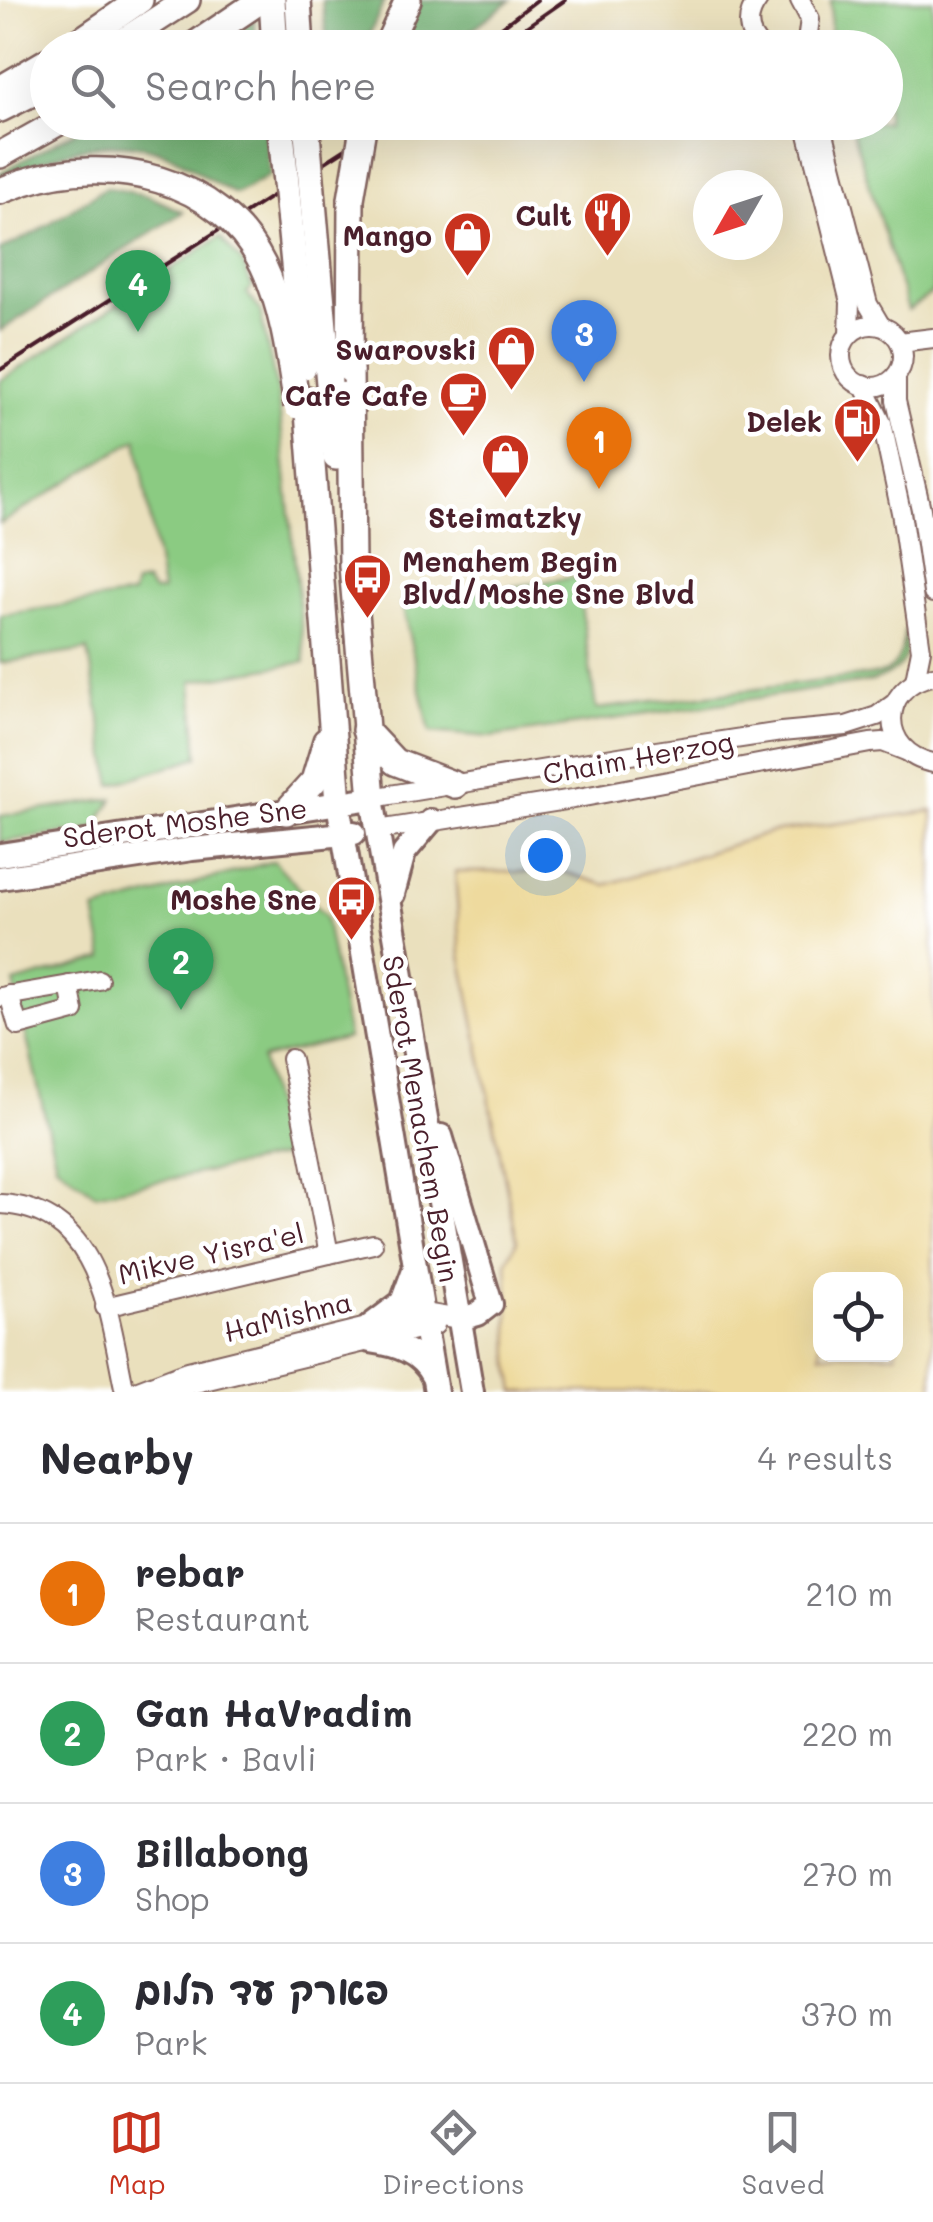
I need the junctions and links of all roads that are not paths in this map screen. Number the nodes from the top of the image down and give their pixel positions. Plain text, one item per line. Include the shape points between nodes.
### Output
1 (140, 0) edge
2 (187, 0) edge
3 (262, 0) edge
4 (272, 0) edge
5 (298, 0) edge
6 (408, 0) edge
7 (758, 0) edge
8 (800, 0) edge
9 (96, 30) edge
10 (141, 30) edge
11 (217, 30) edge
12 (274, 30) edge
13 (300, 30) edge
14 (394, 30) edge
15 (750, 30) edge
16 (806, 30) edge
17 (30, 72) edge
18 (0, 89) edge
19 (30, 94) edge
20 (0, 110) edge
21 (30, 138) edge
22 (281, 140) edge
23 (308, 140) edge
24 (361, 140) edge
25 (809, 140) edge
26 (826, 140) edge
27 (0, 155) edge
28 (12, 187) edge
29 (881, 326) junction
30 (849, 335) junction
31 (933, 338) edge
32 (933, 349) edge
33 (902, 350) junction
34 (896, 376) junction
35 (340, 377) junction
36 (863, 386) junction
37 (302, 402) junction
38 (933, 593) edge
39 (924, 678) edge
40 (895, 702) junction
41 (333, 712) junction
42 (365, 730) junction
43 (906, 752) junction
44 (930, 768) edge
45 (456, 785) junction
46 (372, 798) junction
47 (338, 803) junction
48 (431, 821) junction
49 (288, 825) junction
50 (378, 830) junction
51 (343, 834) junction
52 (0, 855) edge
53 (348, 872) junction
54 (0, 878) edge
55 (390, 907) junction
56 (99, 980) dead end
57 (69, 986) junction
58 (6, 1005) edge
59 (291, 1059) dead end
60 (420, 1078) junction
61 (0, 1204) edge
62 (373, 1244) dead end
63 (329, 1254) junction
64 (416, 1259) junction
65 (105, 1306) junction
66 (460, 1319) junction
67 (425, 1320) junction
68 (370, 1333) junction
69 (117, 1357) junction
70 (435, 1386) edge
71 (160, 1389) edge
72 (129, 1392) edge
73 (472, 1392) edge

1 - 9 highway
2 - 10 highway
3 - 11 highway
4 - 12 highway
5 - 13 highway
6 - 14 highway
7 - 15 street
8 - 16 street via 809,14
17 - 18 highway
19 - 20 highway
21 - 27 highway
22 - 37 highway, bridge
23 - 35 highway, bridge
24 - 35 highway, bridge
25 - 30 street via 850,302
26 - 29 street via 868,304
28 - 37 highway, bridge via 73,171 121,170 182,188 226,217 265,269
29 - 30 street
29 - 33 street
30 - 36 street via 841,360
31 - 33 street
32 - 33 street
33 - 34 street
34 - 36 street
34 - 38 street
35 - 42 highway via 334,445
36 - 39 street via 882,422 902,512
37 - 41 highway
39 - 40 street via 906,686
40 - 43 street via 893,729
40 - 45 street, Chaim Herzog via 846,726
41 - 47 highway
41 - 49 highway via 318,772
42 - 45 highway via 395,762
42 - 46 highway
43 - 44 street, Chaim Herzog
43 - 48 street, Chaim Herzog via 870,743
45 - 46 street, Chaim Herzog
46 - 47 main road, Sderot Moshe Sne
46 - 50 main road, Sderot Menachem Begin
47 - 49 main road, Sderot Moshe Sne
47 - 51 main road, Sderot Menachem Begin
48 - 50 street, Chaim Herzog
48 - 55 main road via 400,860
49 - 51 main road, Sderot Moshe Sne
49 - 52 main road, Sderot Moshe Sne
49 - 53 main road
49 - 54 main road, Sderot Moshe Sne
50 - 51 main road, Sderot Moshe Sne
50 - 55 main road, Sderot Menachem Begin
51 - 53 main road, Sderot Menachem Begin
53 - 64 main road, Sderot Menachem Begin
55 - 60 main road, Sderot Menachem Begin
56 - 57 street
57 - 58 street
57 - 58 street via 74,1011 18,1026
59 - 63 street, Mikve Yisra'el
60 - 66 main road, Sderot Menachem Begin
60 - 66 main road via 492,1304
61 - 65 street via 34,1209 67,1230 88,1257
62 - 63 street, Mikve Yisra'el
63 - 65 street, Mikve Yisra'el
64 - 67 main road, Sderot Menachem Begin
64 - 68 main road via 402,1302
65 - 69 street
66 - 67 street, HaMishna
66 - 73 main road, Sderot Menachem Begin
67 - 68 street, HaMishna
67 - 70 main road, Sderot Menachem Begin
68 - 70 main road via 419,1357
68 - 71 street, HaMishna
69 - 71 street
69 - 72 street
71 - 72 street, HaMishna

